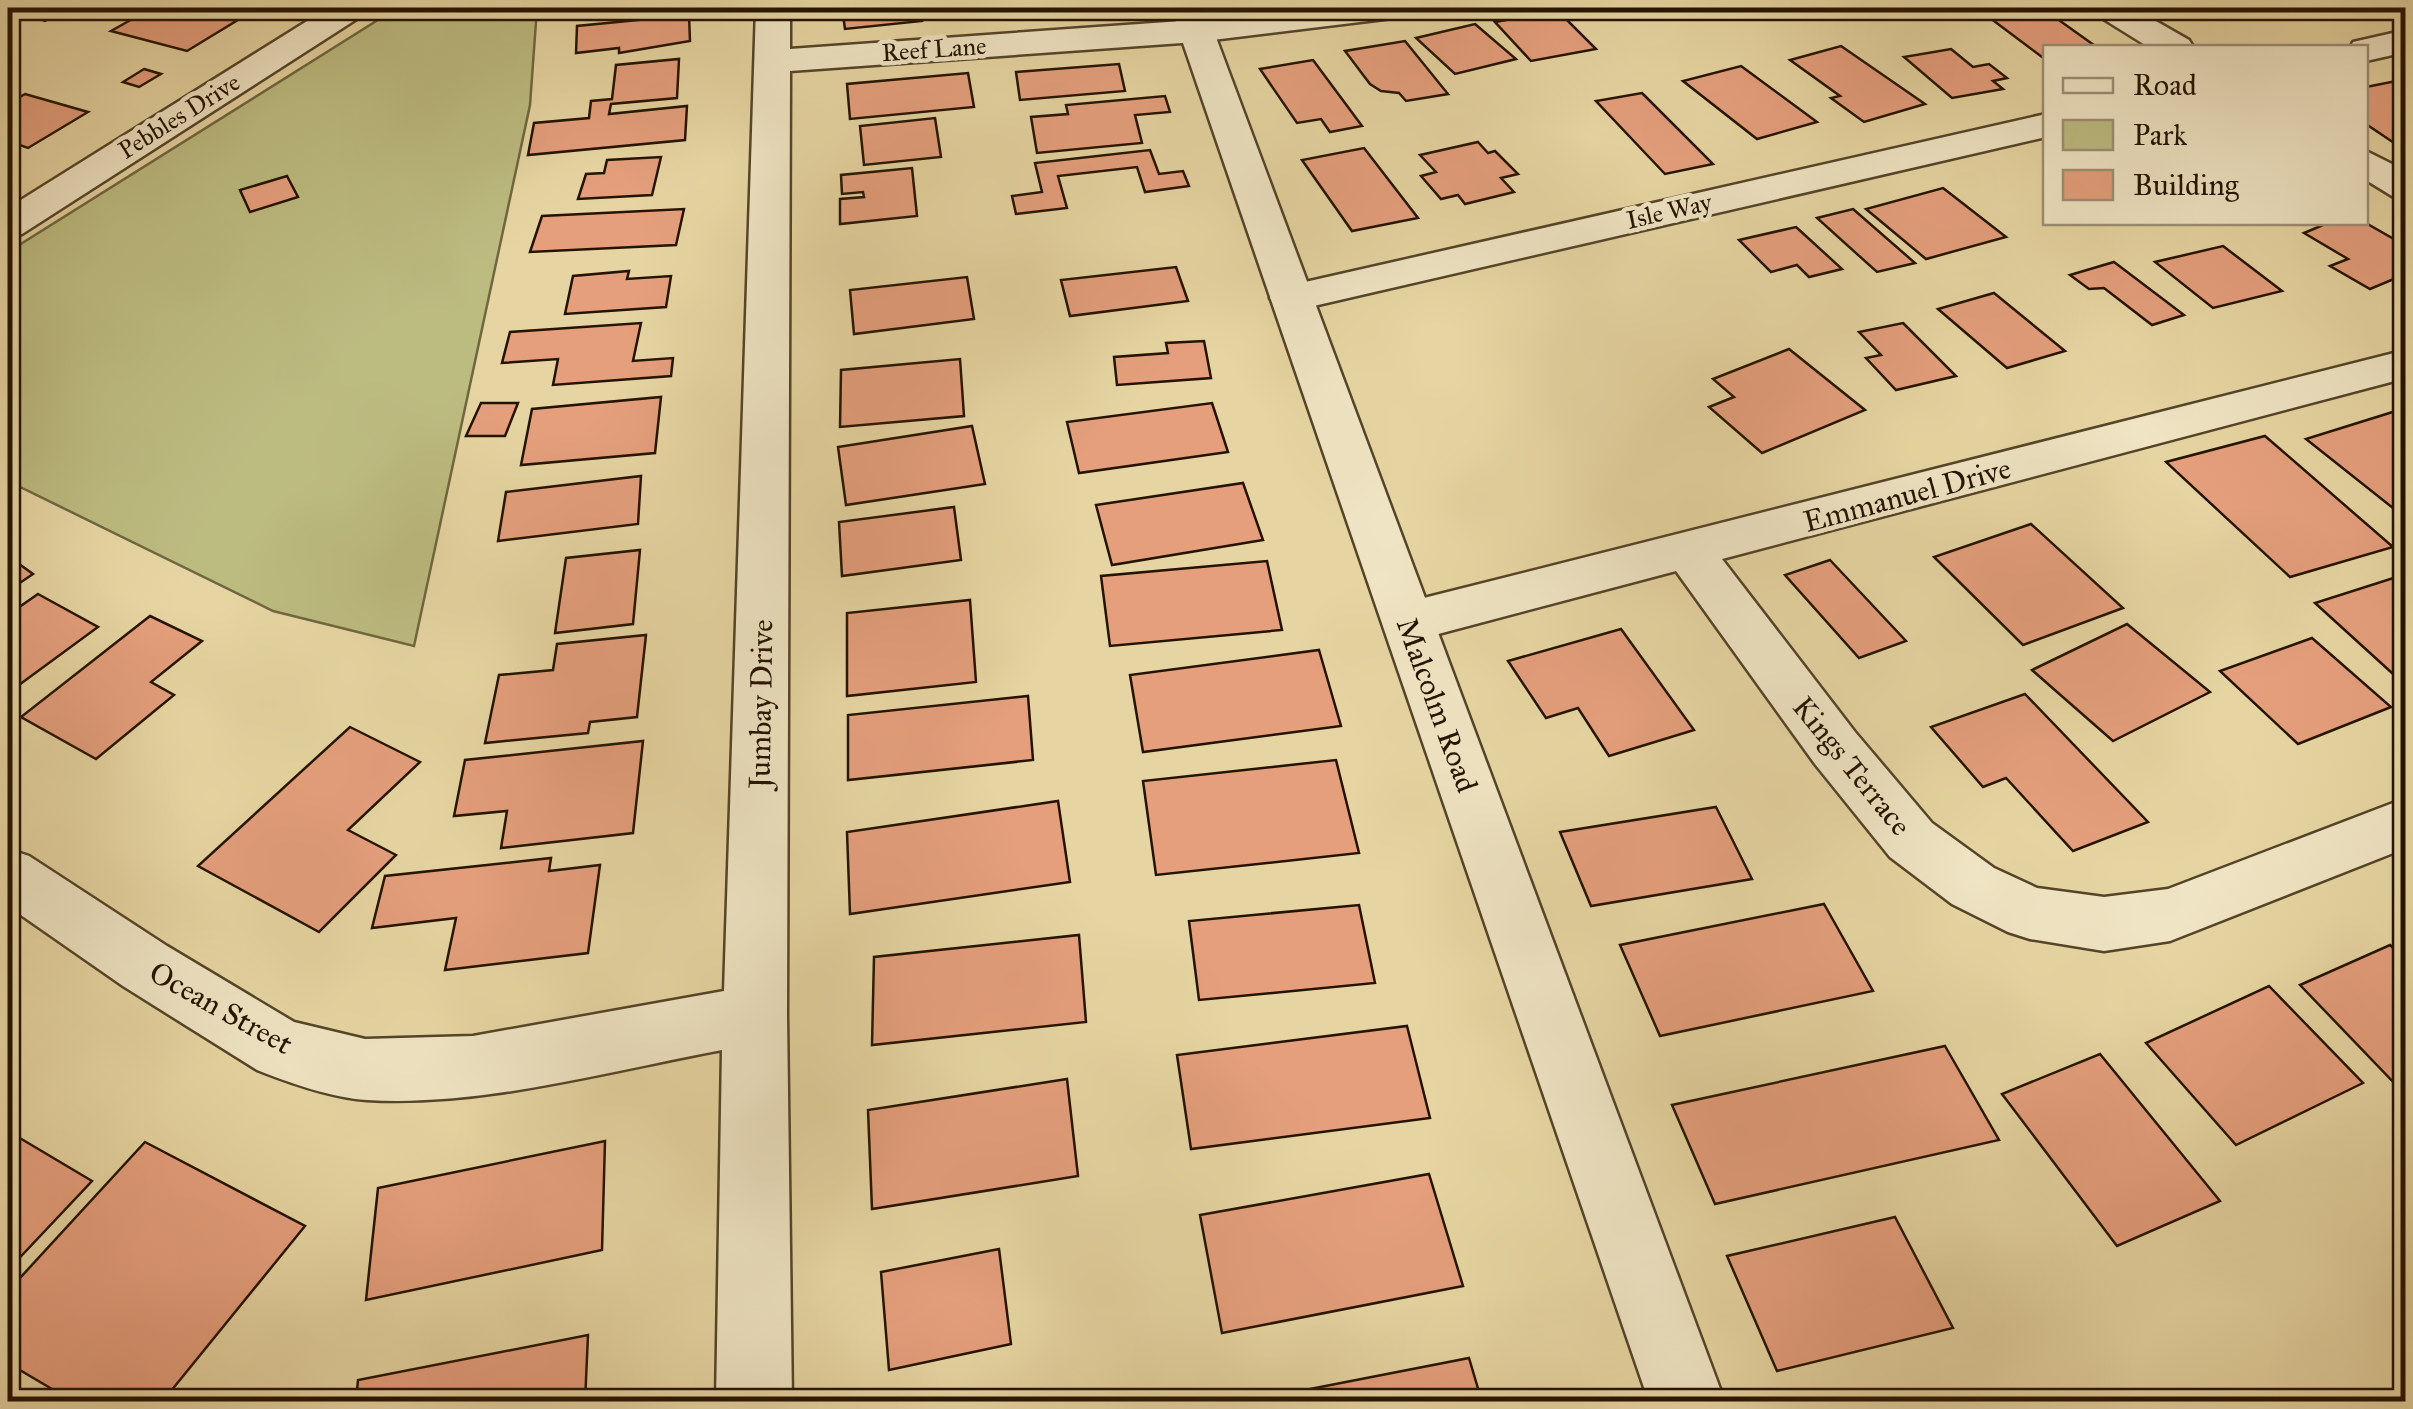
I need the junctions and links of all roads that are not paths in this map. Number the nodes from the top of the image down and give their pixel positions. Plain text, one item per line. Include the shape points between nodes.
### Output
1 (350, 8) edge
2 (773, 8) edge
3 (1393, 8) edge
4 (2109, 8) edge
5 (1192, 19) edge
6 (2406, 41) edge
7 (2171, 45) edge
8 (2368, 50) edge
9 (774, 61) junction
10 (2043, 126) edge
11 (2368, 164) edge
12 (2406, 188) edge
13 (8, 225) edge
14 (1292, 298) junction
15 (2406, 364) edge
16 (1689, 552) junction
17 (1408, 622) junction
18 (2406, 822) edge
19 (8, 874) edge
20 (755, 1016) junction
21 (754, 1402) edge
22 (1687, 1402) edge

1 - 13 street, Pebbles Drive
2 - 9 street, Jumbay Drive
3 - 5 street, Reef Lane
4 - 7 street
5 - 9 street, Reef Lane
5 - 14 street, Malcolm Road
6 - 8 street
9 - 20 street, Jumbay Drive
10 - 14 street, Isle Way
11 - 12 street
14 - 17 street, Malcolm Road
15 - 16 street, Emmanuel Drive
16 - 17 street, Emmanuel Drive
16 - 18 street, Kings Terrace via 1911,840 1973,886 2030,913 2104,924 2170,916
17 - 22 street, Malcolm Road
19 - 20 street, Ocean Street via 280,1048 365,1070 474,1066
20 - 21 street, Jumbay Drive

